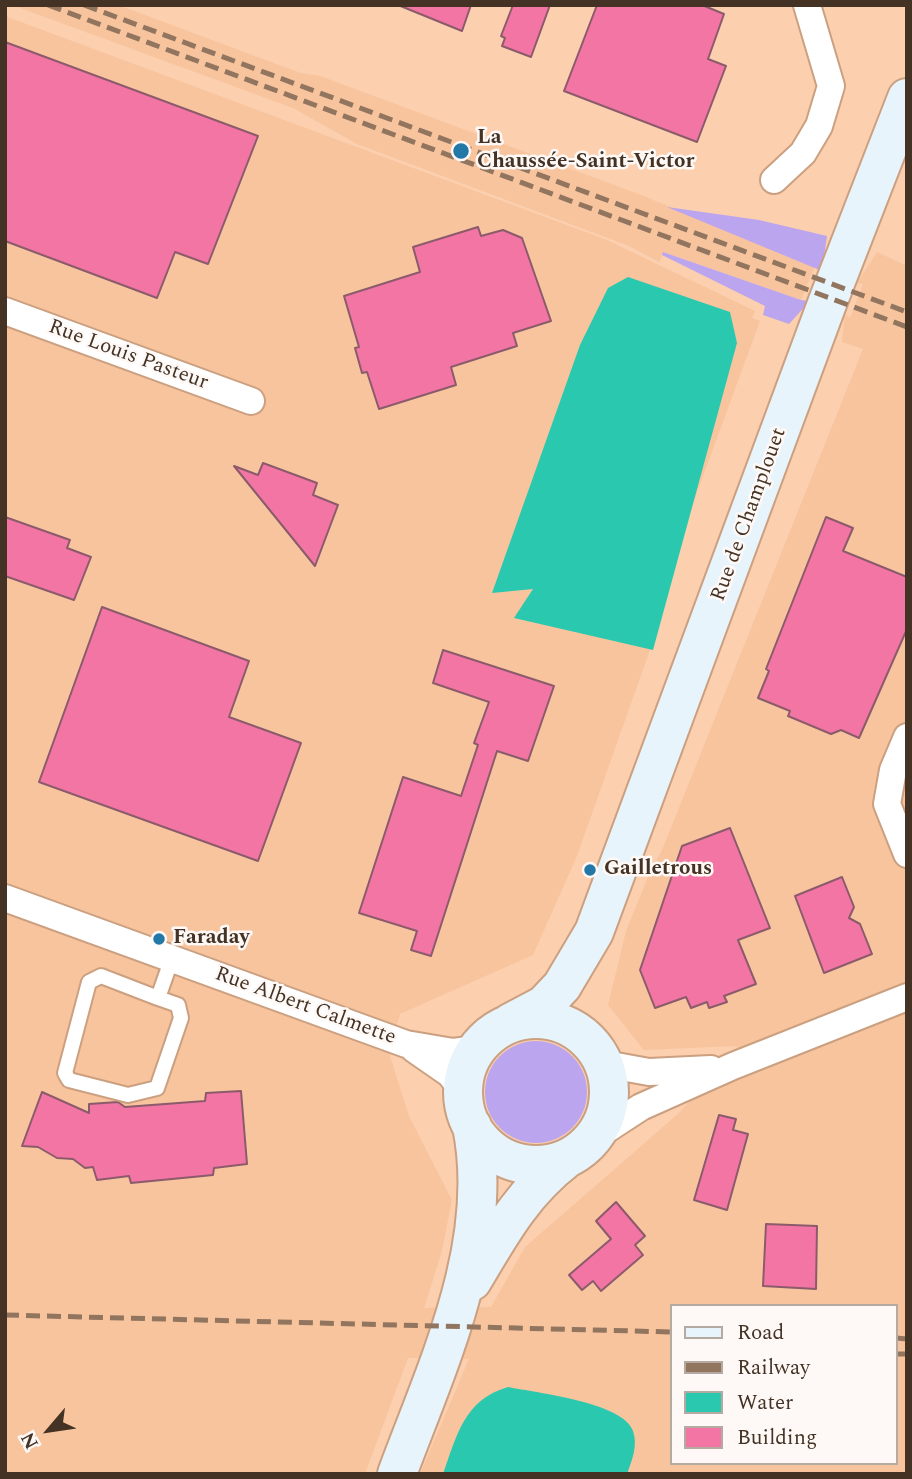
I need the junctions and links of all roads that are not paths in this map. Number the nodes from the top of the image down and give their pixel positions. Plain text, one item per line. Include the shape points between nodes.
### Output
1 (807, 5) edge
2 (907, 99) edge
3 (774, 180) dead end
4 (5, 312) edge
5 (251, 401) dead end
6 (907, 737) edge
7 (907, 854) edge
8 (5, 898) edge
9 (594, 932) junction
10 (172, 958) junction
11 (907, 997) edge
12 (158, 998) junction
13 (510, 1023) junction
14 (407, 1044) junction
15 (477, 1049) junction
16 (603, 1061) junction
17 (733, 1066) junction
18 (468, 1109) junction
19 (581, 1148) junction
20 (459, 1304) junction
21 (397, 1474) edge

1 - 3 street via 831,86 819,126 803,153
2 - 9 street, Rue de Champlouet
4 - 5 street, Rue Louis Pasteur
6 - 7 street via 893,770 887,804
8 - 10 street, Rue Albert Calmette
9 - 13 street, Rue de Champlouet via 562,986 544,1005
9 - 16 street, Rue de Champlouet via 583,993 587,1024
10 - 12 lane
10 - 14 street, Rue Albert Calmette
11 - 17 street
12 - 12 lane via 101,976 89,982 65,1073 69,1080 128,1095 157,1088 181,1018 178,1005
13 - 15 street
13 - 16 street via 551,1020 569,1026 586,1037
14 - 15 street, Rue Albert Calmette via 453,1052
14 - 18 street, Rue Albert Calmette via 450,1074
15 - 18 street via 466,1066
16 - 17 street via 662,1073
16 - 19 street via 610,1100 605,1119
17 - 19 street via 641,1107
18 - 19 street via 482,1141 501,1156 524,1164 548,1164
18 - 20 street via 478,1180
19 - 20 street via 527,1194
20 - 21 street

